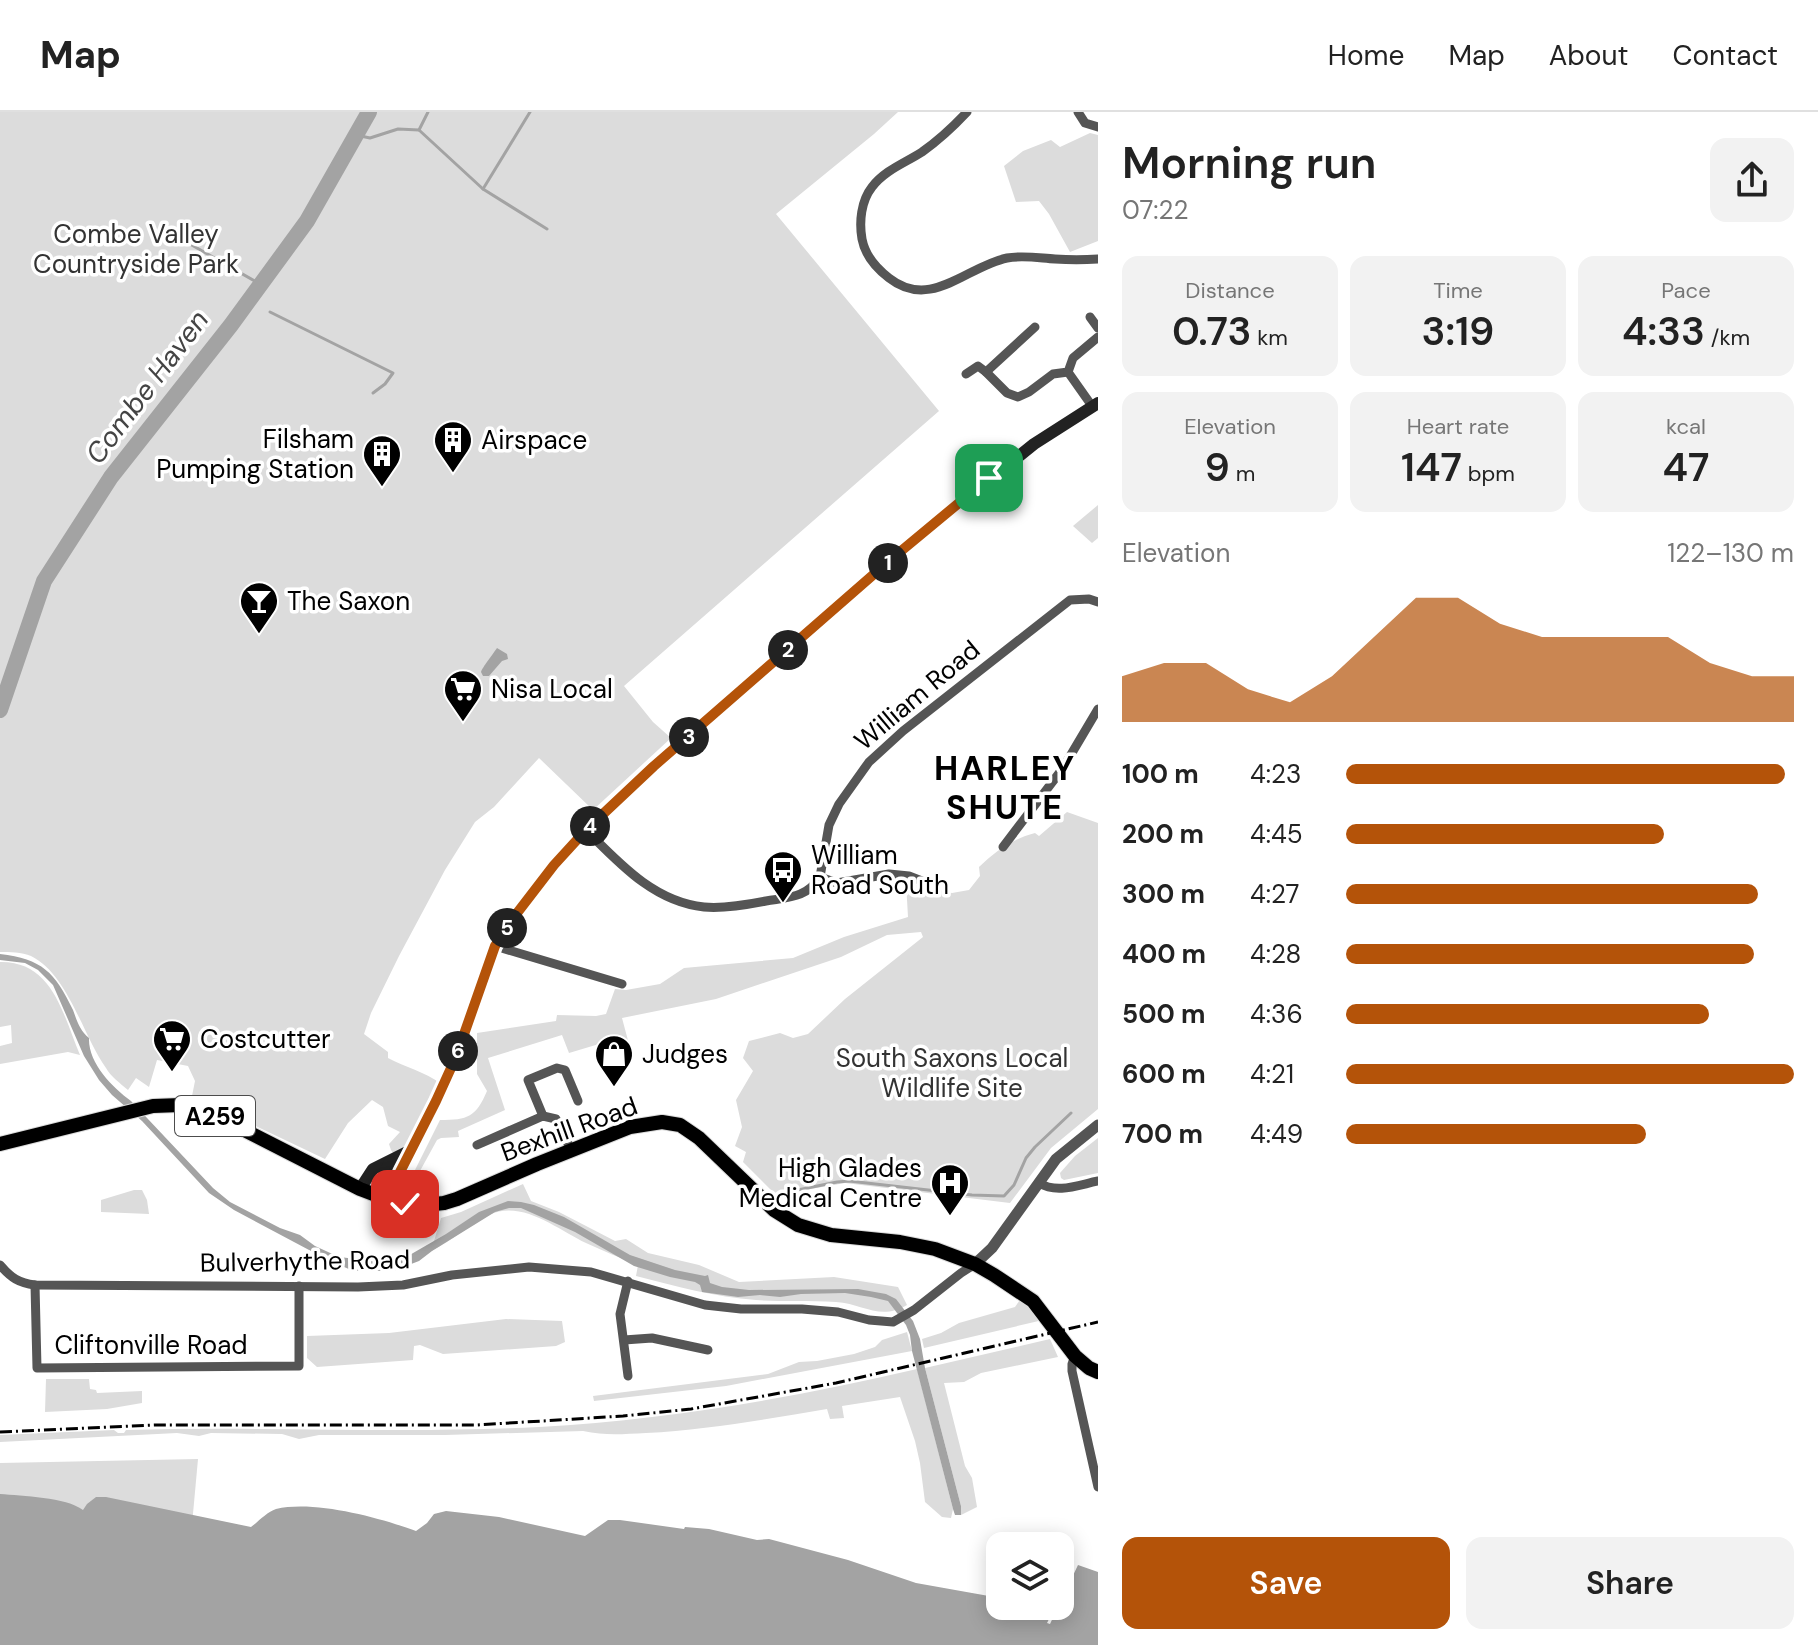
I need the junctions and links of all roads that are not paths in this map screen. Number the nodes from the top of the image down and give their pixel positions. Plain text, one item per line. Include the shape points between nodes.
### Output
1 (967, 112) edge
2 (1078, 112) edge
3 (1098, 127) edge
4 (1098, 259) edge
5 (1090, 317) dead end
6 (1035, 327) dead end
7 (1098, 328) edge
8 (1098, 337) edge
9 (986, 372) junction
10 (1068, 372) junction
11 (966, 374) dead end
12 (1095, 405) edge
13 (1098, 602) edge
14 (1098, 709) edge
15 (586, 830) junction
16 (1003, 847) dead end
17 (820, 877) junction
18 (927, 883) dead end
19 (495, 946) junction
20 (622, 984) dead end
21 (578, 1101) dead end
22 (543, 1116) junction
23 (1098, 1125) edge
24 (0, 1144) edge
25 (477, 1145) dead end
26 (571, 1150) junction
27 (410, 1151) junction
28 (1098, 1181) edge
29 (1039, 1183) junction
30 (367, 1192) junction
31 (405, 1204) junction
32 (975, 1264) junction
33 (0, 1265) edge
34 (628, 1281) junction
35 (35, 1285) junction
36 (299, 1286) junction
37 (624, 1340) junction
38 (708, 1350) dead end
39 (1075, 1356) junction
40 (1098, 1372) edge
41 (628, 1376) dead end
42 (1098, 1487) edge

1 - 4 street via 948,133 871,188 859,225 864,249 878,269 895,283 917,289 938,288 1008,258
2 - 3 street via 1085,123
5 - 7 street
6 - 9 street
8 - 10 street via 1073,358
9 - 10 street via 1018,397 1053,374
9 - 11 street via 978,366
10 - 12 street
12 - 15 main road via 1034,444 889,561
13 - 17 street, William Road via 1070,600 869,762 829,825
14 - 16 street via 1063,768
15 - 17 street via 646,886 703,907 801,895
15 - 19 main road
17 - 18 street via 837,883 889,874
19 - 20 street
19 - 27 main road via 456,1057
21 - 22 street via 565,1070 557,1068 528,1080
22 - 25 street
22 - 26 street via 556,1119
23 - 29 street via 1056,1159
24 - 30 highway, Bexhill Road / A259 via 153,1106 181,1105 203,1109
26 - 31 highway, Bexhill Road / A259 via 444,1203
26 - 32 highway, Bexhill Road / A259 via 630,1127 680,1125 774,1210 798,1225 831,1235 918,1245
27 - 30 main road via 373,1169
27 - 31 main road via 399,1179
28 - 29 street via 1056,1190
29 - 32 street
30 - 31 highway, Bexhill Road / A259
32 - 34 street, Bulverhythe Road via 893,1322 838,1312 705,1305
32 - 39 highway, Bexhill Road / A259 via 1033,1301
33 - 35 street, Bulverhythe Road via 20,1283
34 - 36 street, Bulverhythe Road via 529,1267 403,1285
34 - 37 street via 620,1314
35 - 36 street, Bulverhythe Road
35 - 36 street, Cliftonville Road via 37,1368 299,1366
37 - 38 street via 652,1338
37 - 41 street
39 - 40 highway, Bexhill Road / A259
39 - 42 street via 1072,1371

